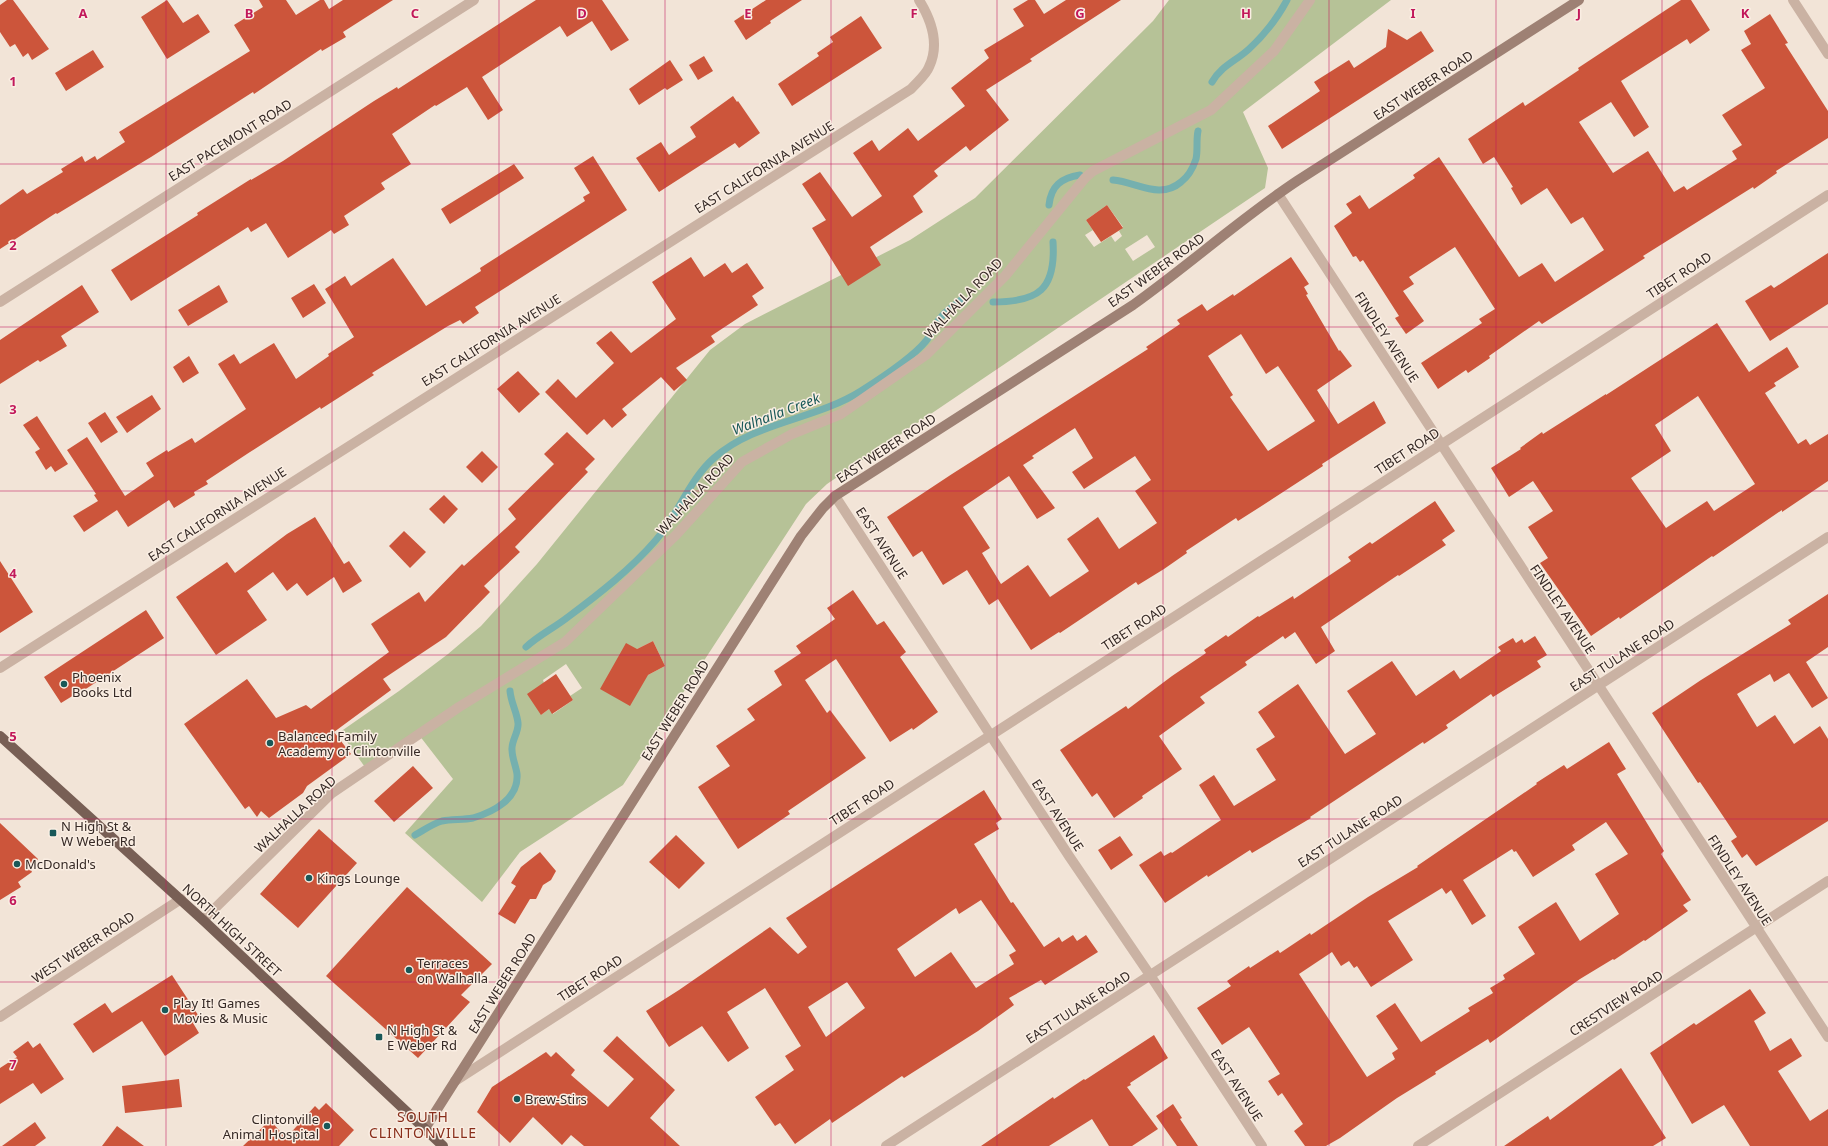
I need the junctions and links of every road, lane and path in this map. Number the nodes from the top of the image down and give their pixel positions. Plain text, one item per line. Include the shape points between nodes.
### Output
1 (474, 0) edge
2 (919, 0) edge
3 (1310, 0) edge
4 (1578, 0) edge
5 (1793, 0) edge
6 (1828, 54) edge
7 (1278, 194) junction
8 (1828, 195) edge
9 (0, 302) edge
10 (1441, 444) junction
11 (836, 496) junction
12 (1828, 537) edge
13 (0, 668) edge
14 (1599, 686) junction
15 (990, 735) junction
16 (0, 736) edge
17 (1828, 881) edge
18 (181, 899) junction
19 (203, 920) junction
20 (1755, 928) junction
21 (1150, 975) junction
22 (0, 1017) edge
23 (1828, 1038) edge
24 (455, 1081) junction
25 (424, 1130) junction
26 (443, 1146) edge
27 (886, 1146) edge
28 (1262, 1146) edge
29 (1418, 1146) edge

1 - 9 street, EAST PACEMONT ROAD
2 - 13 street, EAST CALIFORNIA AVENUE via 929,15 936,41 929,68 911,89
3 - 19 street, WALHALLA ROAD via 1274,51 1211,110 1084,178 1005,276 926,355 841,414 792,434 742,462 676,535 565,642 459,707 332,793
4 - 7 street, EAST WEBER ROAD
5 - 6 street
7 - 10 street, FINDLEY AVENUE
7 - 11 street, EAST WEBER ROAD via 1133,305
8 - 10 street, TIBET ROAD
10 - 14 street, FINDLEY AVENUE
10 - 15 street, TIBET ROAD
11 - 15 street, EAST AVENUE
11 - 24 street, EAST WEBER ROAD via 801,536
12 - 14 street, EAST TULANE ROAD
14 - 20 street, FINDLEY AVENUE
14 - 21 street, EAST TULANE ROAD
15 - 21 street, EAST AVENUE
15 - 24 street, TIBET ROAD
16 - 18 main road, NORTH HIGH STREET
17 - 20 street, CRESTVIEW ROAD
18 - 19 main road, NORTH HIGH STREET
18 - 22 street, WEST WEBER ROAD
19 - 25 main road, NORTH HIGH STREET
20 - 23 street, FINDLEY AVENUE
20 - 29 street, CRESTVIEW ROAD
21 - 27 street, EAST TULANE ROAD
21 - 28 street, EAST AVENUE
24 - 25 street, EAST WEBER ROAD
25 - 26 main road, NORTH HIGH STREET

